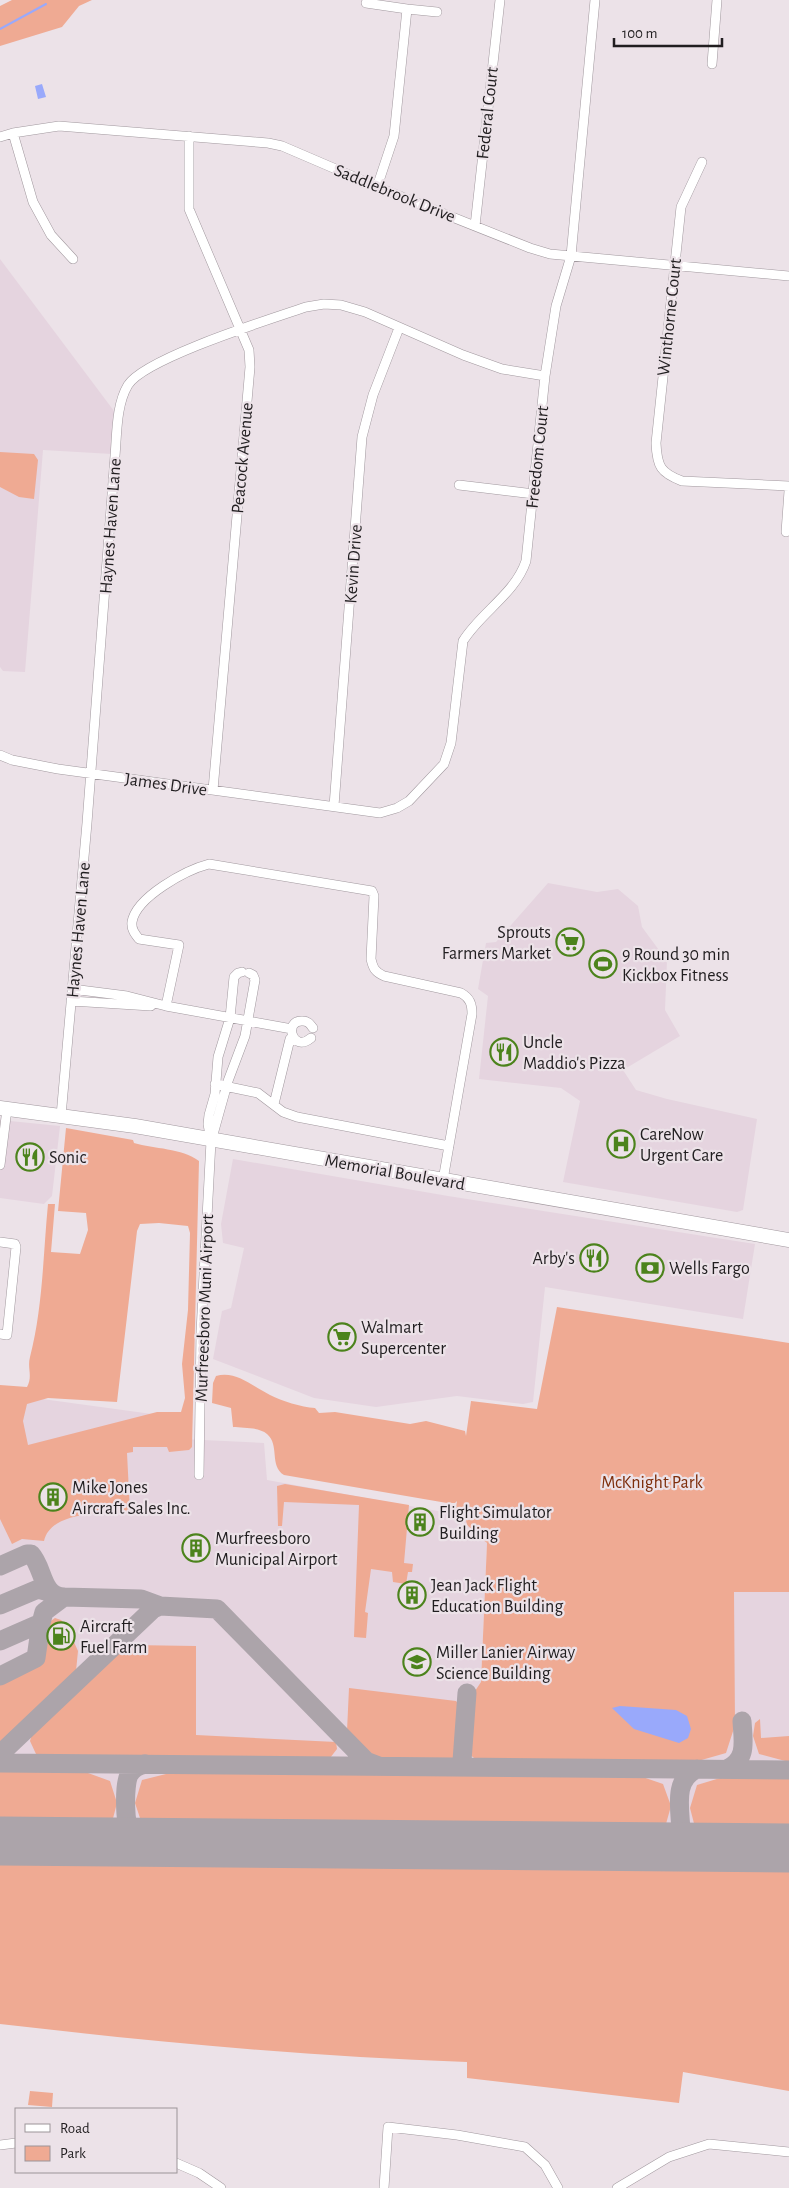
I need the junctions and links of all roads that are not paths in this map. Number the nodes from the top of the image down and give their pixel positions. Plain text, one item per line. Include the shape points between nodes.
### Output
1 (500, 0) edge
2 (595, 0) edge
3 (717, 0) edge
4 (366, 3) dead end
5 (407, 8) junction
6 (437, 12) dead end
7 (712, 64) dead end
8 (13, 133) junction
9 (189, 136) junction
10 (0, 137) edge
11 (702, 162) dead end
12 (377, 187) junction
13 (475, 226) junction
14 (570, 256) junction
15 (73, 260) dead end
16 (675, 265) junction
17 (789, 276) edge
18 (399, 328) junction
19 (241, 330) junction
20 (545, 376) junction
21 (458, 486) dead end
22 (789, 486) edge
23 (789, 491) edge
24 (534, 494) junction
25 (786, 532) dead end
26 (0, 755) edge
27 (91, 774) junction
28 (213, 790) junction
29 (334, 806) junction
30 (72, 989) junction
31 (71, 1001) junction
32 (166, 1006) junction
33 (230, 1018) junction
34 (248, 1021) junction
35 (313, 1028) dead end
36 (292, 1033) junction
37 (311, 1038) dead end
38 (215, 1084) junction
39 (226, 1086) junction
40 (274, 1104) junction
41 (3, 1108) edge
42 (61, 1116) junction
43 (211, 1141) junction
44 (449, 1146) junction
45 (0, 1165) edge
46 (443, 1180) junction
47 (789, 1240) edge
48 (0, 1242) edge
49 (0, 1334) edge
50 (199, 1475) dead end
51 (15, 2143) edge
52 (0, 2145) edge
53 (789, 2152) edge
54 (178, 2164) edge
55 (221, 2188) edge
56 (384, 2188) edge
57 (558, 2188) edge
58 (618, 2188) edge

1 - 13 street, Federal Court
2 - 14 street, Freedom Court
3 - 7 street
4 - 5 street
5 - 6 street
5 - 12 street via 394,136
8 - 9 street, Saddlebrook Drive via 59,126
8 - 10 street, Saddlebrook Drive
8 - 15 street via 33,202 51,235
9 - 12 street, Saddlebrook Drive via 282,146
9 - 19 street, Peacock Avenue via 189,209
11 - 16 street, Winthorne Court via 681,207
12 - 13 street, Saddlebrook Drive
13 - 14 street, Saddlebrook Drive via 530,248
14 - 16 street, Saddlebrook Drive
14 - 20 street, Freedom Court via 556,306
16 - 17 street, Saddlebrook Drive
16 - 22 street, Winthorne Court via 657,458 666,475 682,481
18 - 19 street, Haynes Haven Lane via 341,304 324,304 306,307
18 - 20 street, Haynes Haven Lane via 502,369
18 - 29 street, Kevin Drive via 362,437
19 - 27 street, Haynes Haven Lane via 159,362 136,376 124,396 115,456
19 - 28 street, Peacock Avenue via 250,350 250,367
20 - 24 street, Freedom Court
21 - 24 street
23 - 25 street
24 - 29 street, Freedom Court via 522,575 470,629 463,641 451,743 444,764 409,801 397,808 380,812
26 - 27 street, James Drive via 28,764
27 - 28 street, James Drive
27 - 30 street, Haynes Haven Lane
28 - 29 street, James Drive
30 - 31 street, Haynes Haven Lane
30 - 32 street via 127,996
31 - 32 street
31 - 42 street, Haynes Haven Lane
32 - 33 street
32 - 44 street via 179,945 139,939 133,932 132,922 142,903 189,870 209,864 372,891 371,959 377,973 461,993 471,1003 472,1014
33 - 34 street
33 - 34 street via 234,977 238,973 246,973 253,975 255,980
33 - 38 street via 218,1057
34 - 36 street
34 - 39 street
35 - 36 street via 302,1020 295,1023
36 - 37 street via 301,1042
36 - 40 street
38 - 39 street
38 - 43 street via 208,1124
39 - 40 street via 258,1093
39 - 43 street
40 - 44 street via 283,1112 313,1121
41 - 42 main road, Memorial Boulevard
41 - 45 street
42 - 43 main road, Memorial Boulevard
43 - 46 main road, Memorial Boulevard
43 - 50 street, Murfreesboro Muni Airport via 201,1332
44 - 46 street
46 - 47 main road, Memorial Boulevard
48 - 49 street via 15,1244 16,1247 8,1335
51 - 52 street
53 - 58 street via 709,2144 669,2157
54 - 55 street
56 - 57 street via 388,2128 525,2147 546,2165

